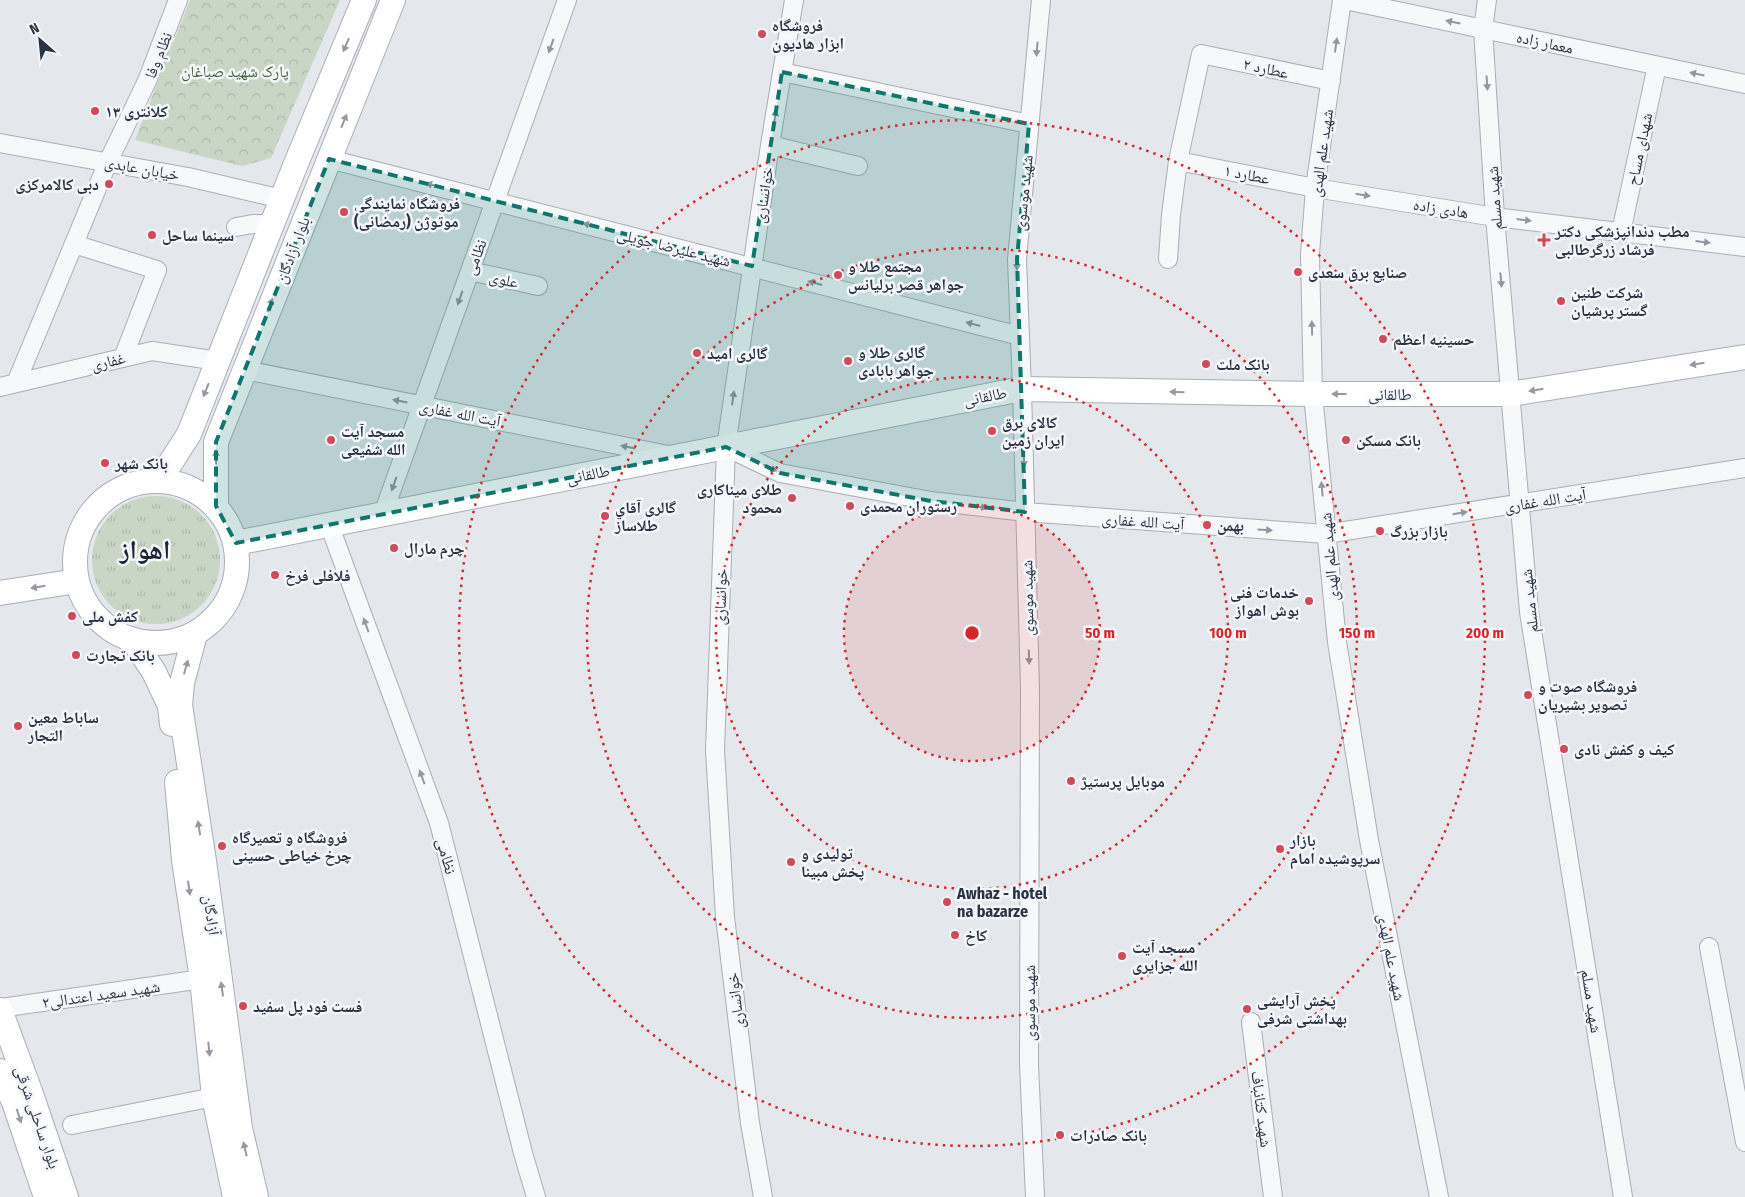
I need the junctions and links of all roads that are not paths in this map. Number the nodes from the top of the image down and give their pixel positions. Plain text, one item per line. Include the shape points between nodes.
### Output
1 (178, 0) edge
2 (364, 0) edge
3 (393, 0) edge
4 (567, 0) edge
5 (794, 0) edge
6 (1041, 0) edge
7 (1343, 0) edge
8 (1487, 0) edge
9 (1484, 29) junction
10 (1657, 66) junction
11 (782, 72) junction
12 (1330, 81) junction
13 (1745, 84) edge
14 (1029, 124) junction
15 (0, 143) edge
16 (770, 145) junction
17 (328, 158) junction
18 (1178, 161) junction
19 (108, 162) junction
20 (858, 166) dead end
21 (1315, 188) junction
22 (282, 199) junction
23 (495, 201) junction
24 (1495, 217) junction
25 (272, 224) junction
26 (236, 228) dead end
27 (1620, 232) junction
28 (74, 244) junction
29 (1745, 247) edge
30 (1168, 259) dead end
31 (752, 266) junction
32 (470, 271) junction
33 (538, 286) dead end
34 (1020, 336) junction
35 (1745, 357) edge
36 (123, 358) junction
37 (218, 362) junction
38 (245, 370) junction
39 (8, 385) edge
40 (1022, 389) junction
41 (1313, 394) junction
42 (1510, 394) junction
43 (422, 405) junction
44 (726, 447) junction
45 (676, 456) junction
46 (1745, 468) edge
47 (158, 480) junction
48 (1519, 504) junction
49 (216, 506) junction
50 (1025, 512) junction
51 (383, 514) junction
52 (329, 524) junction
53 (1326, 534) junction
54 (236, 543) junction
55 (77, 582) junction
56 (0, 593) edge
57 (196, 634) junction
58 (133, 640) junction
59 (1710, 947) dead end
60 (202, 979) junction
61 (0, 1009) edge
62 (1251, 1022) dead end
63 (0, 1071) edge
64 (1740, 1091) edge
65 (214, 1097) junction
66 (72, 1125) dead end
67 (1745, 1142) edge
68 (46, 1197) edge
69 (66, 1197) edge
70 (234, 1197) edge
71 (256, 1197) edge
72 (536, 1197) edge
73 (763, 1197) edge
74 (1035, 1197) edge
75 (1273, 1197) edge
76 (1438, 1197) edge
77 (1622, 1197) edge

1 - 19 street, نظام وفا via 147,81
2 -> 22 main road, بلوار آزادگان
17 -> 3 main road, بلوار آزادگان
4 -> 23 street, نظامی
5 - 11 street, خوانساری
6 -> 14 street, شهید موسوی
9 -> 7 street, معمار زاده
12 -> 7 street, شهید علم الهدی
8 - 9 street, شهید مسلم
9 - 10 street, معمار زاده
9 -> 24 street, شهید مسلم
13 -> 10 street, معمار زاده
10 - 27 street, شهدای مساح
11 - 14 street
16 -> 11 street, خوانساری
12 - 18 street, عطارد ۲ via 1201,54
12 - 21 street, شهید علم الهدی
14 -> 34 street, شهید موسوی via 1017,259
15 - 19 street, خیابان عابدی
16 - 20 street
16 - 31 street, خوانساری
23 -> 17 street, شهید علیرضا جویلی
38 -> 17 main road, بلوار آزادگان
18 - 21 street, عطارد ۱
18 - 30 street
19 - 22 street, خیابان عابدی
19 - 28 street, نظام وفا
21 -> 24 street, هادی زاده
41 -> 21 street, شهید علم الهدی via 1310,254
22 - 25 main road, بلوار آزادگان
31 -> 23 street, شهید علیرضا جویلی
23 - 32 street, نظامی
24 -> 27 street, هادی زاده
24 -> 42 street, شهید مسلم
25 - 26 street
25 - 37 main road, بلوار آزادگان
27 -> 29 street, هادی زاده
28 - 36 street via 157,270
28 - 39 street, نظام وفا
34 -> 31 street, شهید علیرضا جویلی
44 -> 31 street, خوانساری
32 - 33 street, علوی
32 -> 43 street, نظامی
34 - 40 street, شهید موسوی
35 -> 42 main road, طالقانی
36 - 37 street, غفاری via 152,351
36 - 39 street, غفاری
37 -> 47 main road, بلوار آزادگان via 189,434
43 -> 38 street, آیت الله غفاری
49 -> 38 main road, بلوار آزادگان via 216,442
41 -> 40 main road, طالقانی
40 - 44 main road, طالقانی
40 -> 50 street, شهید موسوی
42 -> 41 main road, طالقانی
53 -> 41 street, شهید علم الهدی
42 - 48 street, شهید مسلم
45 -> 43 street, آیت الله غفاری
43 -> 51 street, نظامی
44 - 45 main road, طالقانی
44 -> 50 street, آیت الله غفاری via 780,473 931,502
44 - 73 street, خوانساری via 715,750 725,916 748,1107
45 - 51 main road, طالقانی
46 - 48 street, آیت الله غفاری
47 - 49 main road via 199,492
47 - 55 main road via 117,490 96,508 78,539 75,560
53 -> 48 street, آیت الله غفاری
48 - 77 street, شهید مسلم via 1529,612
49 - 54 main road
50 -> 53 street, آیت الله غفاری
50 -> 74 street, شهید موسوی via 1030,689 1029,1065
51 - 52 main road, طالقانی
52 - 54 main road, طالقانی
72 -> 52 street, نظامی via 439,823
53 - 76 street, شهید علم الهدی via 1336,642
54 - 57 main road via 235,585 213,621
55 -> 56 main road
55 - 58 main road via 84,601 97,618 114,632
57 - 58 main road via 154,644
71 -> 57 main road, آزادگان via 240,1128 180,705 182,683
58 -> 60 main road, آزادگان via 154,672 170,706 184,860
59 - 64 street
60 - 61 street, شهید سعید اعتدالی۲
60 -> 65 main road, آزادگان
61 - 69 main road, بلوار ساحلی شرقی
62 - 75 street, شهید کتانباف
63 -> 68 main road, بلوار ساحلی شرقی via 14,1102
64 - 67 street
65 - 66 street
65 - 70 main road, آزادگان

